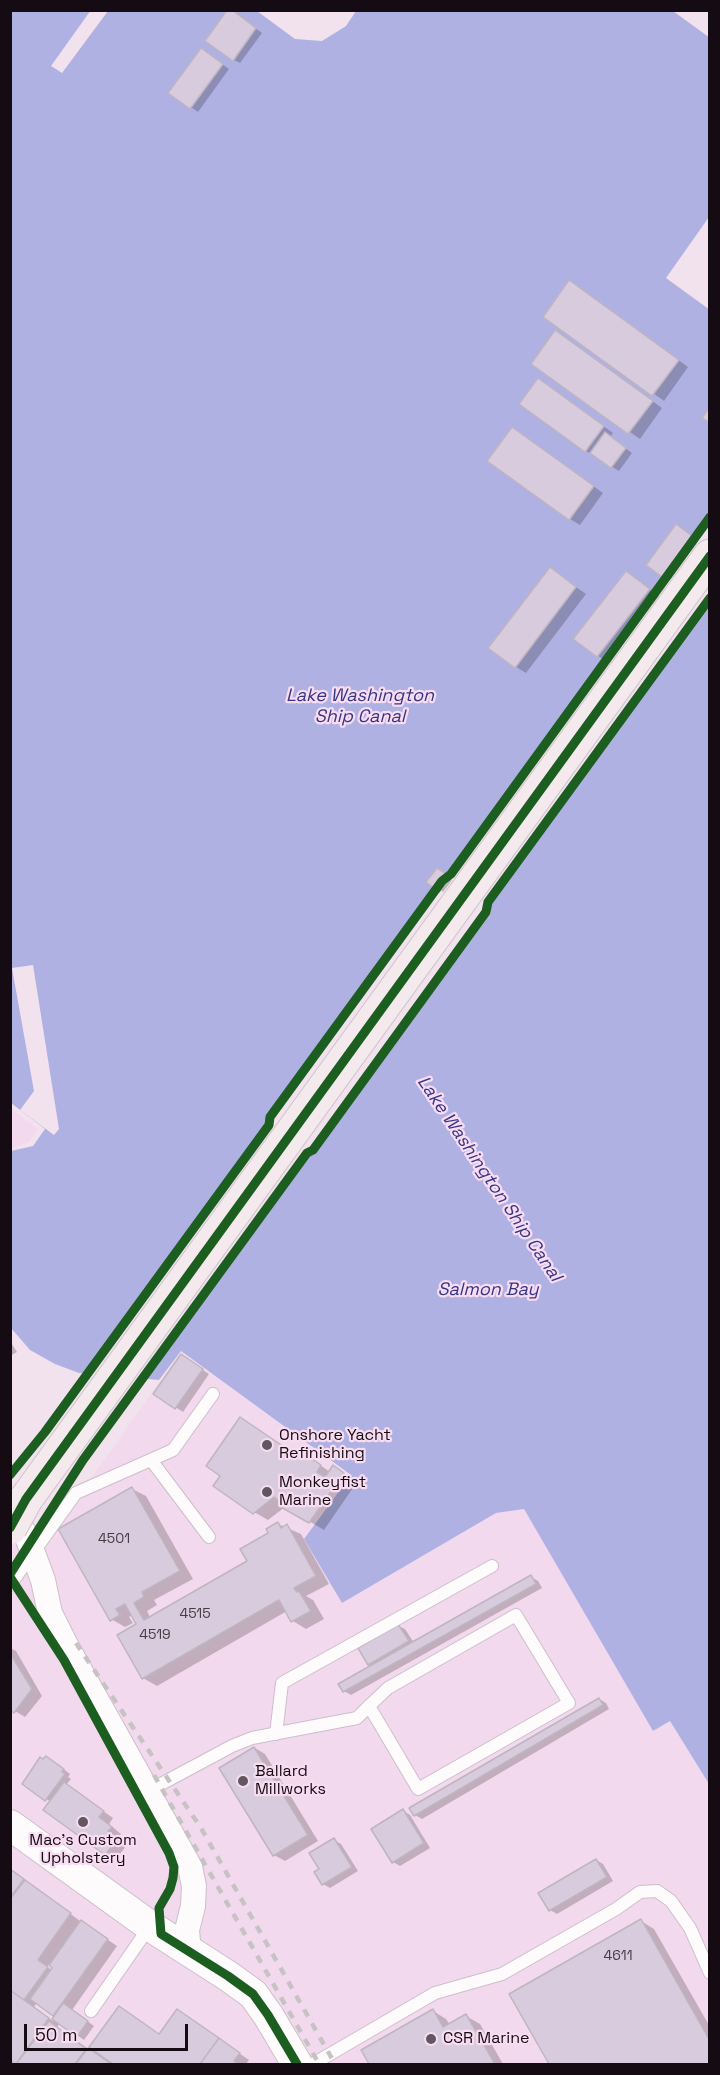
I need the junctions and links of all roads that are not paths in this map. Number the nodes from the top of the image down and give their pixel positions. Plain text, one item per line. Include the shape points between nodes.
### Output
1 (710, 556) edge
2 (213, 1394) dead end
3 (151, 1460) junction
4 (14, 1512) edge
5 (10, 1528) edge
6 (209, 1537) dead end
7 (33, 1553) junction
8 (492, 1566) dead end
9 (10, 1585) edge
10 (369, 1707) junction
11 (276, 1734) junction
12 (148, 1791) junction
13 (10, 1825) edge
14 (150, 1926) junction
15 (189, 1952) junction
16 (710, 1972) edge
17 (91, 2011) dead end
18 (315, 2063) edge

1 - 4 main road
2 - 3 lane via 173,1450
3 - 6 lane
3 - 7 lane via 76,1493
4 - 5 main road, bridge
4 - 7 street
7 - 9 lane
7 - 12 street via 44,1580 50,1613
8 - 11 lane via 282,1683
10 - 10 lane via 418,1789 569,1703 516,1615 388,1688
10 - 11 lane via 357,1718
11 - 12 lane via 232,1746
12 - 15 street via 190,1867 194,1906 187,1930
13 - 14 street
14 - 15 street
14 - 17 lane
15 - 18 street via 253,1994
16 - 18 lane via 690,1928 671,1901 657,1892 640,1892 502,1974 435,1993

